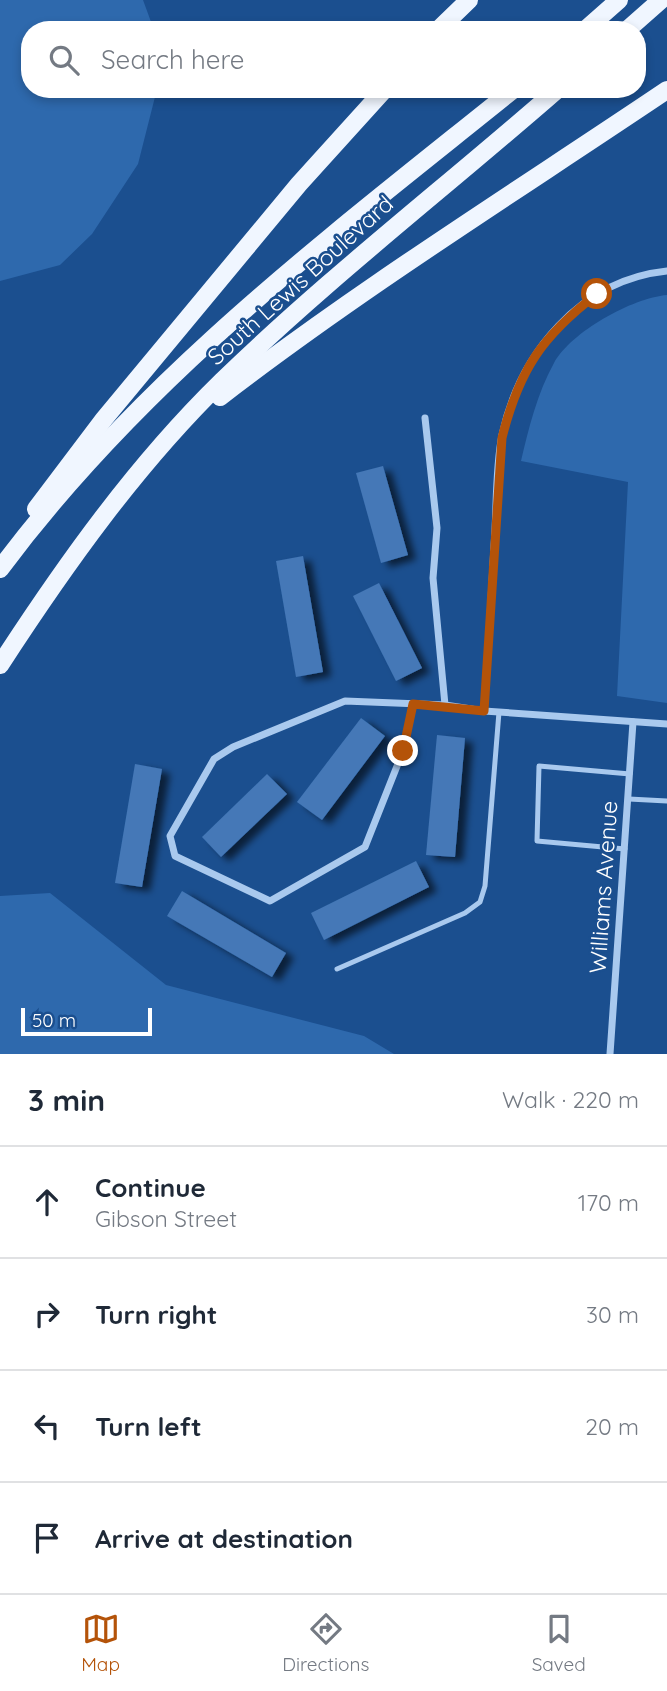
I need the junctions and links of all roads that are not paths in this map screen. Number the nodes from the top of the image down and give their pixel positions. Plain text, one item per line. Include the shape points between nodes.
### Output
1 (469, 0) edge
2 (619, 0) edge
3 (661, 0) edge
4 (447, 21) edge
5 (595, 21) edge
6 (637, 21) edge
7 (667, 90) edge
8 (377, 98) edge
9 (503, 98) edge
10 (547, 98) edge
11 (667, 271) edge
12 (425, 418) dead end
13 (176, 431) junction
14 (0, 563) edge
15 (0, 569) edge
16 (0, 665) edge
17 (413, 704) junction
18 (445, 705) junction
19 (484, 711) junction
20 (499, 712) junction
21 (633, 722) junction
22 (667, 724) edge
23 (629, 774) junction
24 (629, 799) junction
25 (667, 801) edge
26 (625, 849) junction
27 (337, 969) dead end
28 (610, 1054) edge

1 - 4 main road
2 - 5 main road
3 - 6 main road
7 - 13 main road via 278,353
8 - 14 main road via 299,184 104,419 48,490
9 - 15 main road, South Lewis Boulevard via 219,329 87,463
10 - 13 main road, South Lewis Boulevard via 278,327
11 - 19 street via 643,273 597,294 565,318 522,374 502,438
12 - 18 street via 438,528 433,578
13 - 16 main road, South Lewis Boulevard via 58,577
17 - 17 street via 345,701 233,747 214,760 170,836 175,856 270,901 365,847 403,751
17 - 18 street
18 - 19 street
19 - 20 street
20 - 21 street
20 - 27 lane via 480,902 465,913
21 - 22 street
21 - 23 street, Williams Avenue
23 - 24 street, Williams Avenue
23 - 26 lane via 539,766 537,841
24 - 25 lane
24 - 26 street, Williams Avenue
26 - 28 street, Williams Avenue

